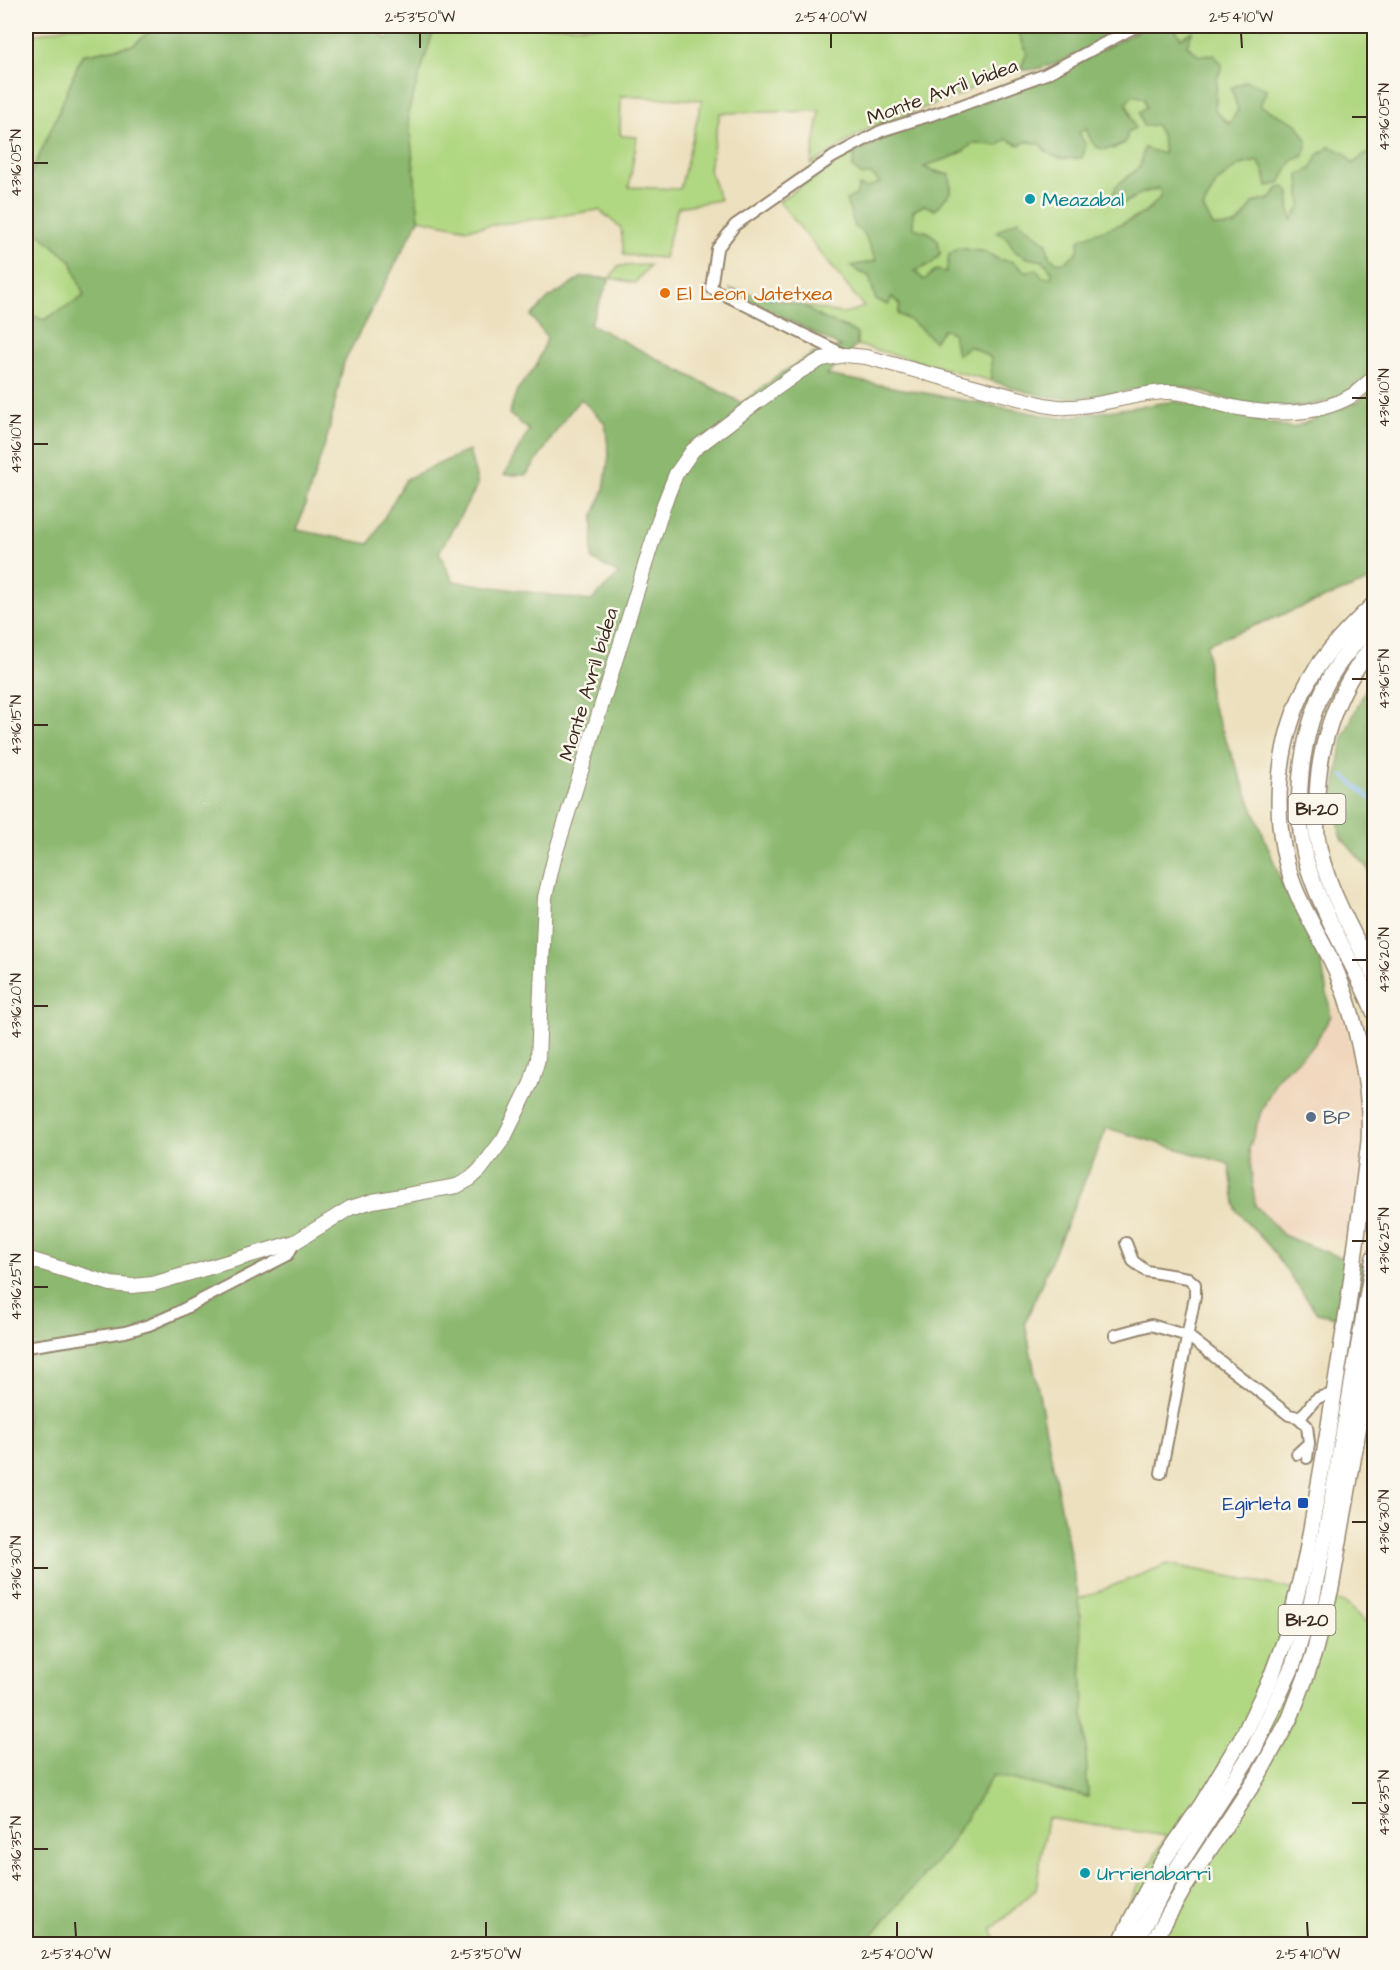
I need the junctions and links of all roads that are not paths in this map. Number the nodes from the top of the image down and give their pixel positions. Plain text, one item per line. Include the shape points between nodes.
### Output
1 (1137, 26) edge
2 (844, 355) junction
3 (1374, 378) edge
4 (1374, 604) edge
5 (1374, 622) edge
6 (1374, 644) edge
7 (1374, 975) edge
8 (1374, 1012) edge
9 (295, 1242) junction
10 (1126, 1243) dead end
11 (1374, 1257) edge
12 (26, 1258) edge
13 (1115, 1335) dead end
14 (1188, 1336) junction
15 (1374, 1338) edge
16 (26, 1347) edge
17 (1333, 1395) junction
18 (1298, 1417) junction
19 (1302, 1456) dead end
20 (1161, 1473) dead end
21 (1120, 1944) edge
22 (1135, 1944) edge
23 (1152, 1944) edge

1 - 2 street, Monte Avril bidea via 1046,74 881,131 833,157 735,225 717,249 711,288
2 - 3 street, Monte Avril bidea via 866,357 1013,398 1067,408 1168,392 1261,411 1293,413 1327,406 1352,395
2 - 9 street, Monte Avril bidea via 822,359 799,372 693,450 676,474 555,855 545,897 538,1059 531,1083 504,1138 480,1170 457,1186 350,1208
4 - 17 main road via 1343,633 1310,679 1293,716 1280,776 1282,844 1296,891 1347,1002 1371,1115
5 - 8 main road, BI-20 via 1329,679 1318,705 1304,754 1300,807 1301,836 1312,879
6 - 7 main road, BI-20 via 1340,698 1322,754 1317,836 1345,917
9 - 12 street, Monte Avril bidea via 153,1284 132,1286 111,1284
9 - 16 street via 288,1255 149,1325
10 - 14 street via 1133,1261 1146,1271 1188,1278 1195,1284
11 - 22 main road, BI-20 via 1328,1522 1293,1665 1254,1749 1165,1887
13 - 14 street via 1151,1325
14 - 18 street via 1289,1415
14 - 20 street
15 - 23 main road, BI-20 via 1330,1588 1307,1674 1290,1718 1258,1776
17 - 18 street via 1318,1397
17 - 21 main road via 1306,1557 1287,1634 1271,1677 1245,1732 1161,1864
18 - 19 street via 1306,1426 1309,1443

